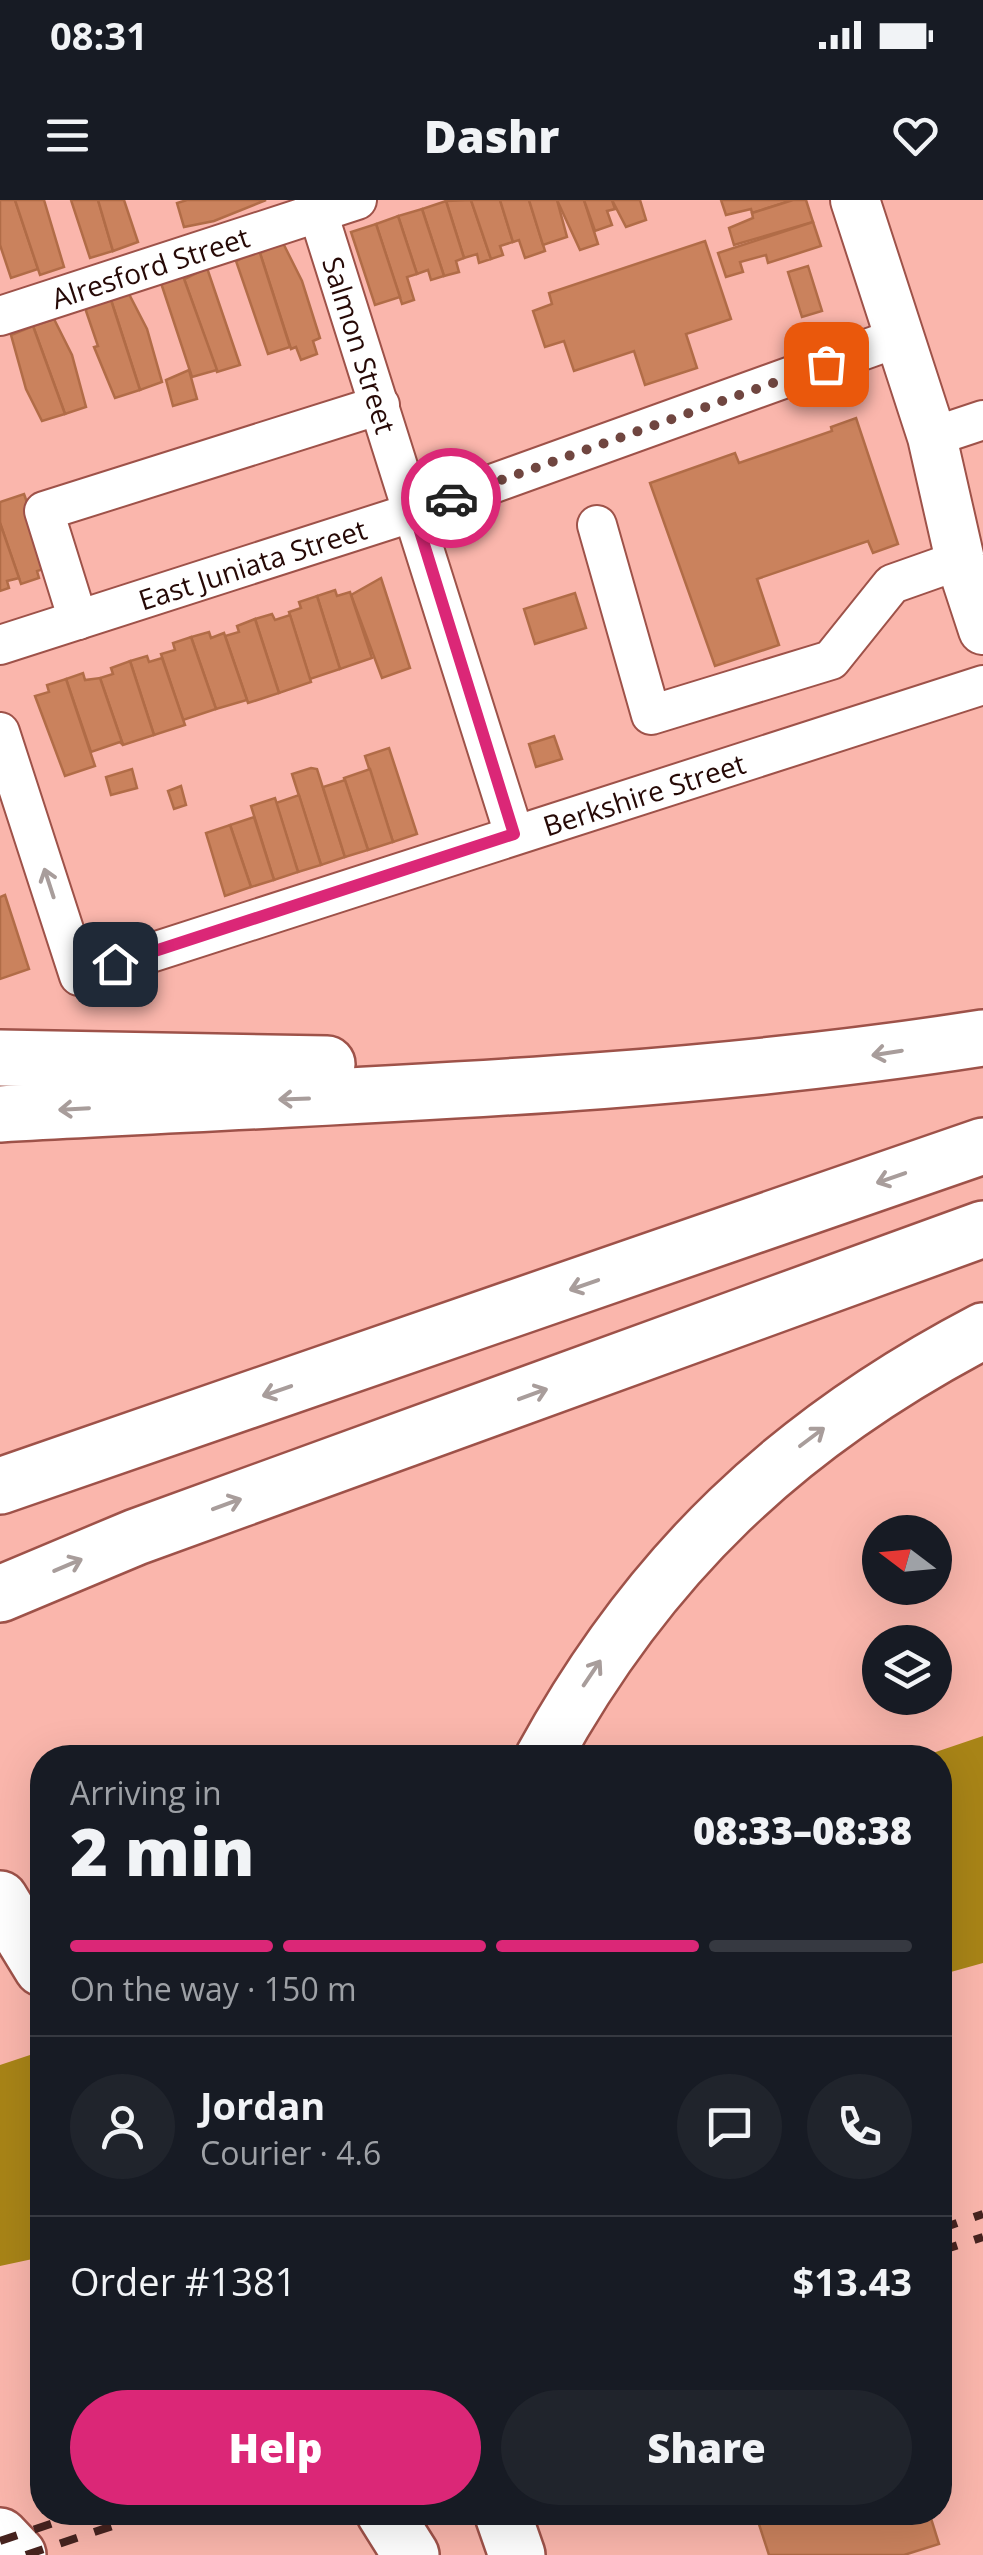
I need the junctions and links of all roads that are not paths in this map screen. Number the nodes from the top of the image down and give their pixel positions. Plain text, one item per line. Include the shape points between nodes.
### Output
1 (357, 200) edge
2 (854, 200) edge
3 (317, 206) edge
4 (0, 316) edge
5 (897, 338) junction
6 (380, 405) junction
7 (983, 420) edge
8 (932, 438) junction
9 (414, 512) junction
10 (597, 525) dead end
11 (972, 550) edge
12 (78, 620) junction
13 (983, 630) edge
14 (0, 645) edge
15 (983, 685) edge
16 (0, 732) edge
17 (514, 834) junction
18 (983, 1038) edge
19 (0, 1058) edge
20 (148, 1083) junction
21 (0, 1114) edge
22 (983, 1146) edge
23 (983, 1229) edge
24 (983, 1331) edge
25 (0, 1486) edge
26 (0, 1594) edge
27 (550, 1745) edge
28 (0, 1900) edge
29 (30, 1949) edge
30 (392, 2525) edge
31 (507, 2525) edge
32 (0, 2536) edge
33 (18, 2555) edge
34 (411, 2555) edge
35 (517, 2555) edge

1 - 3 street, Alresford Street
2 - 5 main road
3 - 4 street, Alresford Street
3 - 6 street, Salmon Street
5 - 8 main road
5 - 9 street, East Juniata Street
6 - 9 street, Salmon Street
6 - 12 street via 44,511
7 - 8 street
8 - 11 main road
9 - 12 street, East Juniata Street
9 - 17 street, Salmon Street
10 - 11 street via 651,714 830,660 892,584
11 - 13 main road
12 - 14 street, East Juniata Street
15 - 17 street, Berkshire Street
17 -> 16 street, Berkshire Street via 79,976
18 -> 20 highway via 740,1071
19 - 20 highway
20 -> 21 highway
22 -> 25 highway
26 -> 23 highway via 136,1537
27 -> 24 highway via 625,1624 738,1497 892,1381
28 - 29 highway
30 - 34 highway
31 - 35 highway
32 - 33 highway

